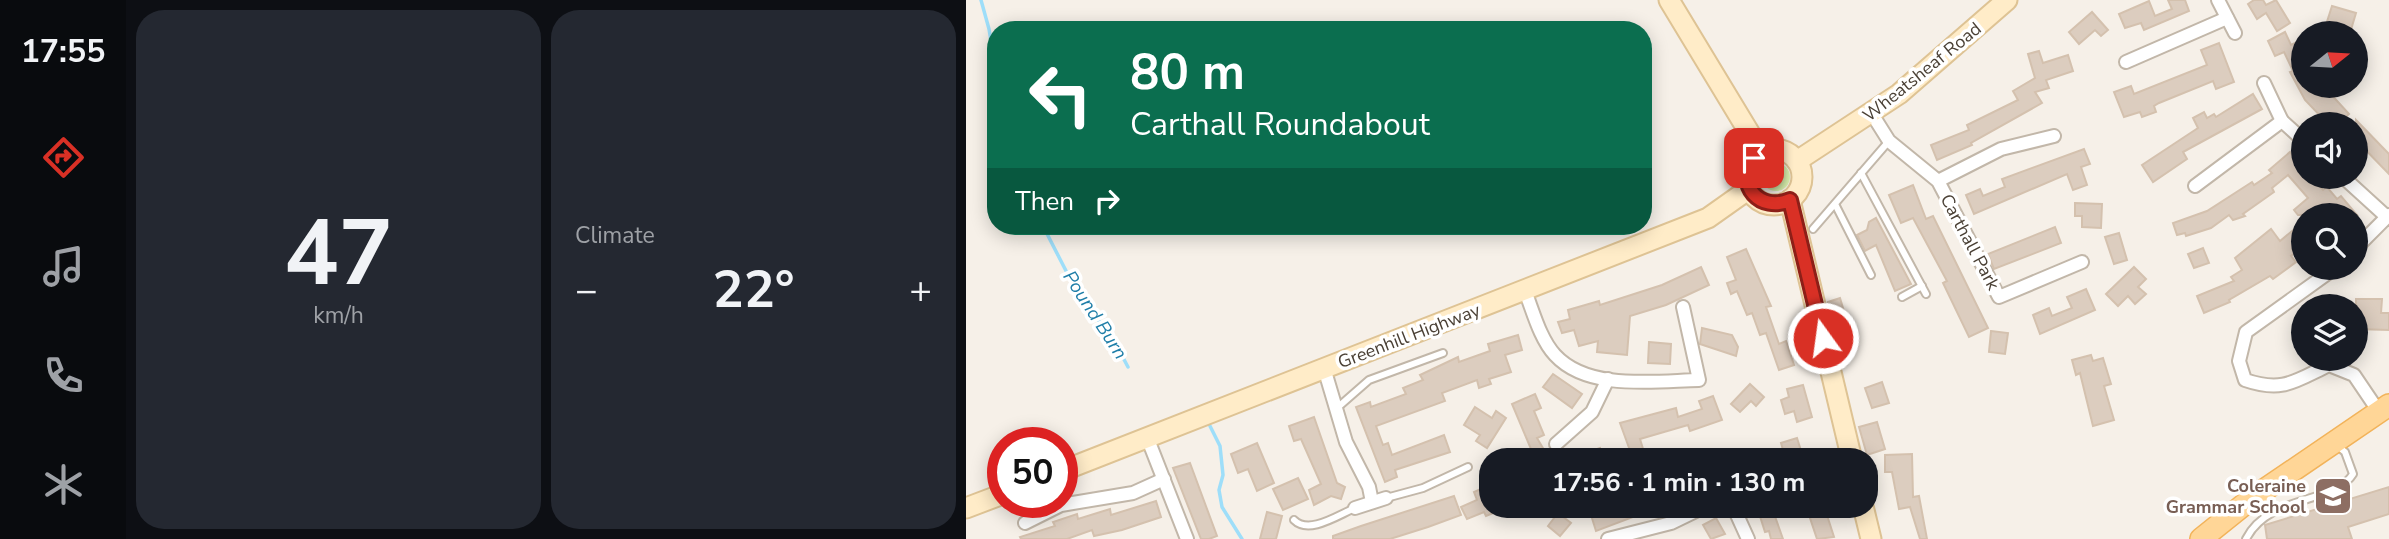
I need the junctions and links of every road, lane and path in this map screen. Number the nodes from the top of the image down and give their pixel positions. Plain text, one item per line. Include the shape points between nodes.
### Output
1 (1669, 0) edge
2 (2007, 0) edge
3 (2218, 0) edge
4 (2227, 18) junction
5 (2235, 33) dead end
6 (2126, 62) dead end
7 (2263, 83) dead end
8 (1872, 114) junction
9 (2282, 121) junction
10 (2291, 129) edge
11 (2054, 136) dead end
12 (1889, 141) junction
13 (1761, 152) junction
14 (1797, 161) junction
15 (1861, 173) junction
16 (1938, 181) junction
17 (2195, 186) dead end
18 (1749, 189) junction
19 (2357, 189) edge
20 (1790, 200) junction
21 (1835, 204) junction
22 (2388, 216) edge
23 (1814, 229) dead end
24 (2368, 236) edge
25 (2082, 262) dead end
26 (1871, 275) dead end
27 (2318, 280) edge
28 (1922, 286) junction
29 (1525, 291) junction
30 (1926, 294) dead end
31 (1902, 297) dead end
32 (1683, 307) dead end
33 (1443, 353) dead end
34 (1324, 368) junction
35 (1608, 379) junction
36 (2384, 409) edge
37 (1336, 410) junction
38 (1560, 435) dead end
39 (1147, 438) junction
40 (2334, 443) junction
41 (1849, 448) edge
42 (1078, 465) edge
43 (1468, 467) dead end
44 (1164, 479) junction
45 (1386, 498) joint
46 (987, 500) edge
47 (1372, 502) junction
48 (966, 508) edge
49 (1355, 508) joint
50 (1681, 518) edge
51 (1738, 518) edge
52 (1866, 518) edge
53 (1294, 520) dead end
54 (1025, 523) dead end
55 (1188, 539) edge
56 (1608, 539) edge
57 (1748, 539) edge
58 (1871, 539) edge
59 (2201, 539) edge
60 (2246, 539) edge

1 - 13 main road
2 - 8 main road, Wheatsheaf Road
3 - 4 street
4 - 5 street
4 - 6 street
7 - 9 street
8 - 12 street, Carthall Park
8 - 14 main road, Wheatsheaf Road
9 - 10 street
9 - 17 street
11 - 16 street, Carthall Park via 2001,149
12 - 15 lane
12 - 16 street, Carthall Park
13 - 14 main road via 1777,149
13 - 18 main road via 1749,165
14 - 20 main road via 1802,178
15 - 21 lane
15 - 28 lane
16 - 25 street, Carthall Park via 1999,297
18 - 20 main road via 1762,202
18 - 29 main road, Greenhill Highway via 1708,218
19 - 22 street
20 - 41 main road
21 - 23 lane
21 - 26 lane
22 - 24 street
27 - 36 street via 2246,332 2239,361 2245,380 2269,388 2290,384 2329,365 2354,375
28 - 30 lane
28 - 31 lane
29 - 34 main road, Greenhill Highway
29 - 35 street via 1554,354 1584,373
32 - 35 street via 1699,380
33 - 37 lane via 1369,380
34 - 37 street
34 - 39 main road, Greenhill Highway
35 - 38 street via 1592,412
36 - 40 main road
37 - 47 street
39 - 42 main road, Greenhill Highway
39 - 44 street
40 - 59 main road
40 - 60 lane via 2351,463 2353,474 2347,484 2283,506 2252,527
43 - 45 lane via 1423,488
44 - 54 street via 1133,493 1061,505
44 - 55 street
45 - 47 street
46 - 48 main road
47 - 49 street
49 - 53 lane via 1309,527
50 - 56 street
51 - 57 street
52 - 58 main road

